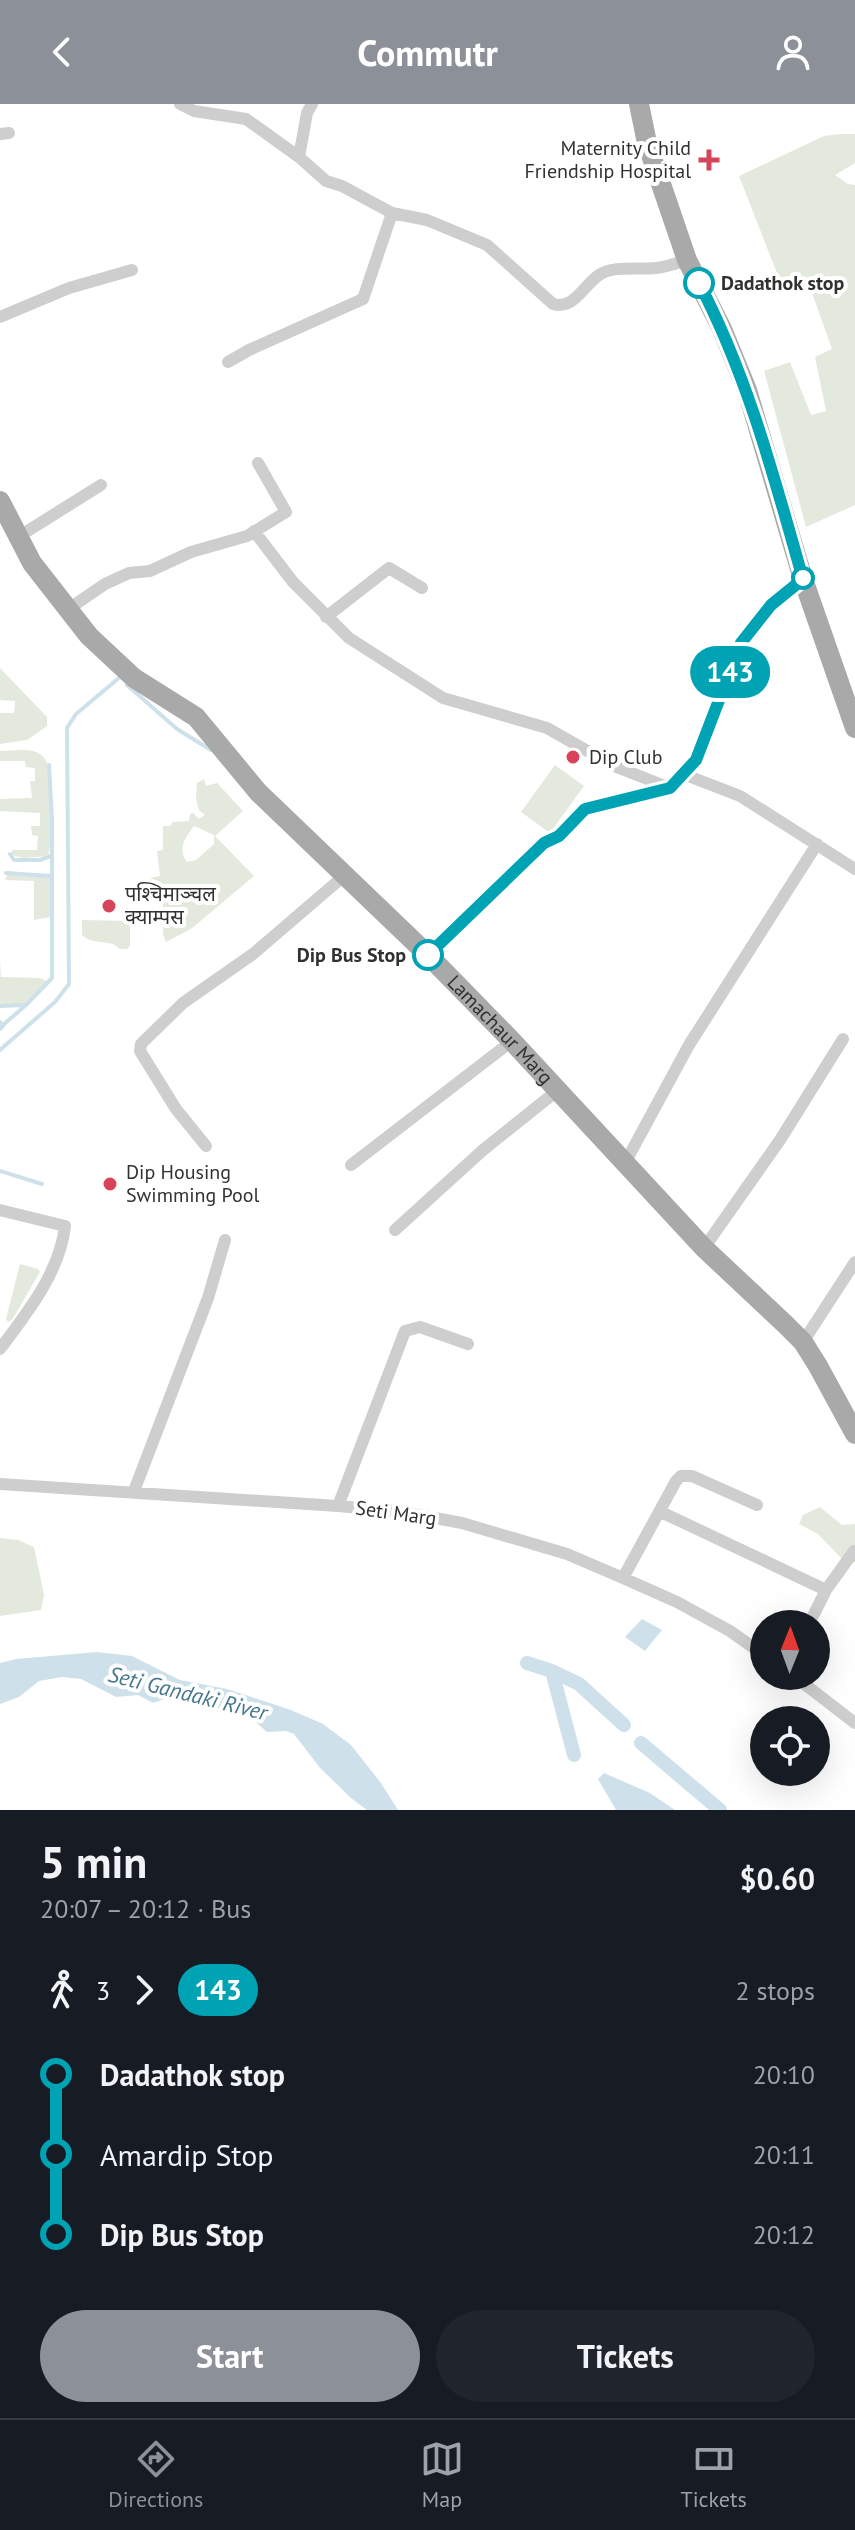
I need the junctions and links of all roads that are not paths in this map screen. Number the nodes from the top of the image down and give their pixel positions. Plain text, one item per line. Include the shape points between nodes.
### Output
1 (180, 104) edge
2 (312, 104) edge
3 (639, 104) edge
4 (299, 157) junction
5 (392, 213) junction
6 (687, 260) junction
7 (132, 270) dead end
8 (0, 317) edge
9 (228, 362) dead end
10 (258, 463) dead end
11 (101, 485) dead end
12 (0, 501) edge
13 (254, 531) junction
14 (18, 537) junction
15 (803, 579) junction
16 (422, 588) dead end
17 (67, 610) junction
18 (326, 617) junction
19 (855, 728) edge
20 (683, 774) junction
21 (670, 788) junction
22 (817, 844) junction
23 (855, 869) edge
24 (345, 875) junction
25 (428, 955) junction
26 (843, 1039) dead end
27 (512, 1041) junction
28 (558, 1090) junction
29 (206, 1146) dead end
30 (625, 1163) junction
31 (351, 1165) dead end
32 (0, 1210) edge
33 (395, 1230) dead end
34 (225, 1240) dead end
35 (704, 1248) junction
36 (855, 1262) edge
37 (803, 1342) junction
38 (468, 1344) dead end
39 (0, 1349) edge
40 (855, 1434) edge
41 (0, 1484) edge
42 (134, 1491) junction
43 (757, 1505) dead end
44 (338, 1506) junction
45 (661, 1512) junction
46 (854, 1551) edge
47 (623, 1578) junction
48 (826, 1590) junction
49 (816, 1610) edge
50 (750, 1645) edge
51 (812, 1690) edge
52 (855, 1723) edge

1 - 4 street via 246,119
2 - 4 street
3 - 6 main road
4 - 5 street via 326,181
5 - 6 street via 427,220 487,245 561,306 608,271 660,268
5 - 9 street via 363,299
6 - 15 main road via 747,390
7 - 8 street via 69,288
10 - 13 street via 286,512
11 - 14 street
12 - 14 main road, Lamachaur Marg
13 - 17 street via 150,571 129,573
13 - 18 street
14 - 17 main road, Lamachaur Marg
15 - 19 main road
15 - 20 street via 771,605 741,643 696,760
16 - 18 street via 389,568
17 - 24 main road, Lamachaur Marg via 119,666 196,717 258,792
18 - 21 street via 349,638 443,698 547,728 614,766
20 - 21 street
20 - 22 street via 740,796
21 - 25 street via 585,809
22 - 23 street
22 - 30 street via 689,1045
24 - 25 main road, Lamachaur Marg
24 - 29 street via 253,954 183,1003 141,1044 158,1080
25 - 27 main road, Lamachaur Marg
26 - 35 street
27 - 28 main road, Lamachaur Marg
27 - 31 street
28 - 30 main road, Lamachaur Marg
28 - 33 street
30 - 35 main road, Lamachaur Marg
32 - 39 street via 65,1226 52,1268
34 - 42 street
35 - 37 main road, Lamachaur Marg
36 - 37 street
37 - 40 main road, Lamachaur Marg
38 - 44 street via 420,1327 405,1331
41 - 42 street, Seti Marg
42 - 44 street, Seti Marg
43 - 45 street via 681,1476
44 - 47 street, Seti Marg via 462,1523 567,1554
45 - 47 street
45 - 48 street
46 - 48 street
47 - 50 street, Seti Marg via 677,1602
48 - 49 street
51 - 52 street

